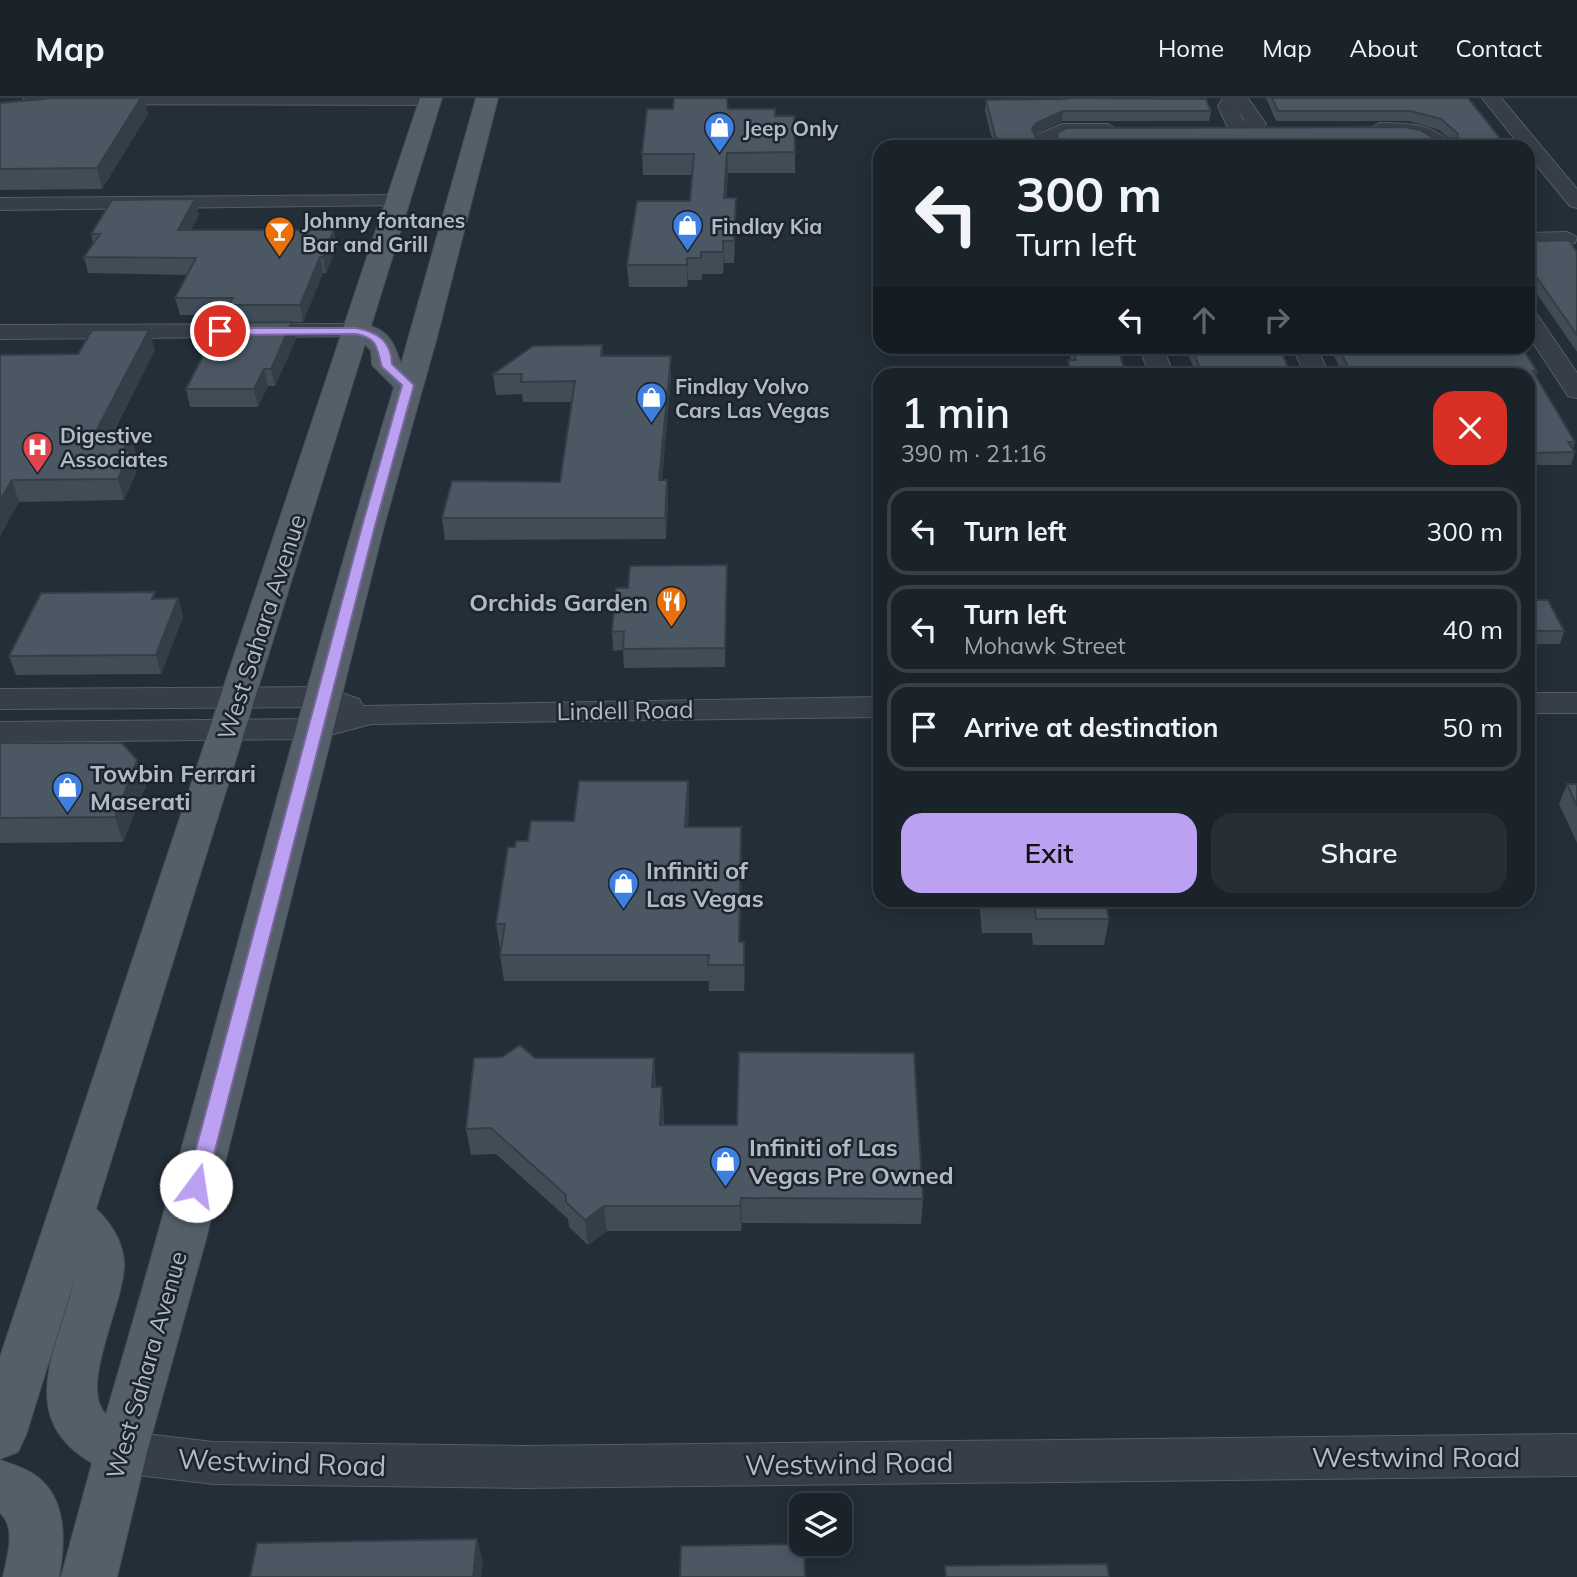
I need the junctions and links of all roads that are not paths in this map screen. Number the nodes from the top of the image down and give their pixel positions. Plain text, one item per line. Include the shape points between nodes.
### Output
1 (32, 98) edge
2 (486, 98) edge
3 (1234, 98) edge
4 (1491, 98) edge
5 (438, 100) edge
6 (458, 125) dead end
7 (1360, 129) edge
8 (1129, 130) edge
9 (1223, 130) edge
10 (1249, 130) junction
11 (1277, 130) edge
12 (1044, 140) edge
13 (1438, 140) edge
14 (1526, 140) edge
15 (1535, 150) edge
16 (471, 153) junction
17 (1576, 199) edge
18 (398, 201) junction
19 (0, 204) edge
20 (1567, 238) edge
21 (1535, 239) edge
22 (395, 314) junction
23 (356, 331) junction
24 (0, 332) edge
25 (1535, 339) edge
26 (408, 385) junction
27 (1577, 391) edge
28 (0, 699) edge
29 (1535, 703) edge
30 (1577, 703) edge
31 (873, 707) edge
32 (320, 713) junction
33 (232, 714) junction
34 (0, 732) edge
35 (72, 1216) junction
36 (0, 1435) edge
37 (121, 1452) junction
38 (1577, 1455) edge
39 (0, 1485) edge
40 (31, 1577) edge
41 (89, 1577) edge

1 - 5 street
2 - 16 main road, West Sahara Avenue
3 - 10 street via 1248,105 1256,124
4 - 14 street
5 - 18 main road, West Sahara Avenue
6 - 16 main road
7 - 13 street via 1423,132
8 - 12 street via 1062,130
9 - 10 street
10 - 11 street
15 - 17 street
16 - 22 main road, West Sahara Avenue
18 - 19 street
18 - 22 main road, West Sahara Avenue
20 - 21 street
22 - 23 main road, West Sahara Avenue
22 - 26 main road, West Sahara Avenue
23 - 24 street
23 - 26 main road via 382,342 386,365
23 - 33 main road, West Sahara Avenue
25 - 27 street
26 - 32 main road, West Sahara Avenue
28 - 33 street, Lindell Road
29 - 30 street
31 - 32 street, Lindell Road
32 - 33 street, Lindell Road
32 - 37 main road, West Sahara Avenue via 182,1239
33 - 34 street, Lindell Road
33 - 35 main road, West Sahara Avenue
35 - 36 main road, West Sahara Avenue
35 - 37 main road via 96,1242 100,1254 71,1398 75,1417 90,1433
37 - 38 street, Westwind Road via 213,1463 522,1467
37 - 41 main road, West Sahara Avenue
39 - 40 main road via 15,1490 35,1514

